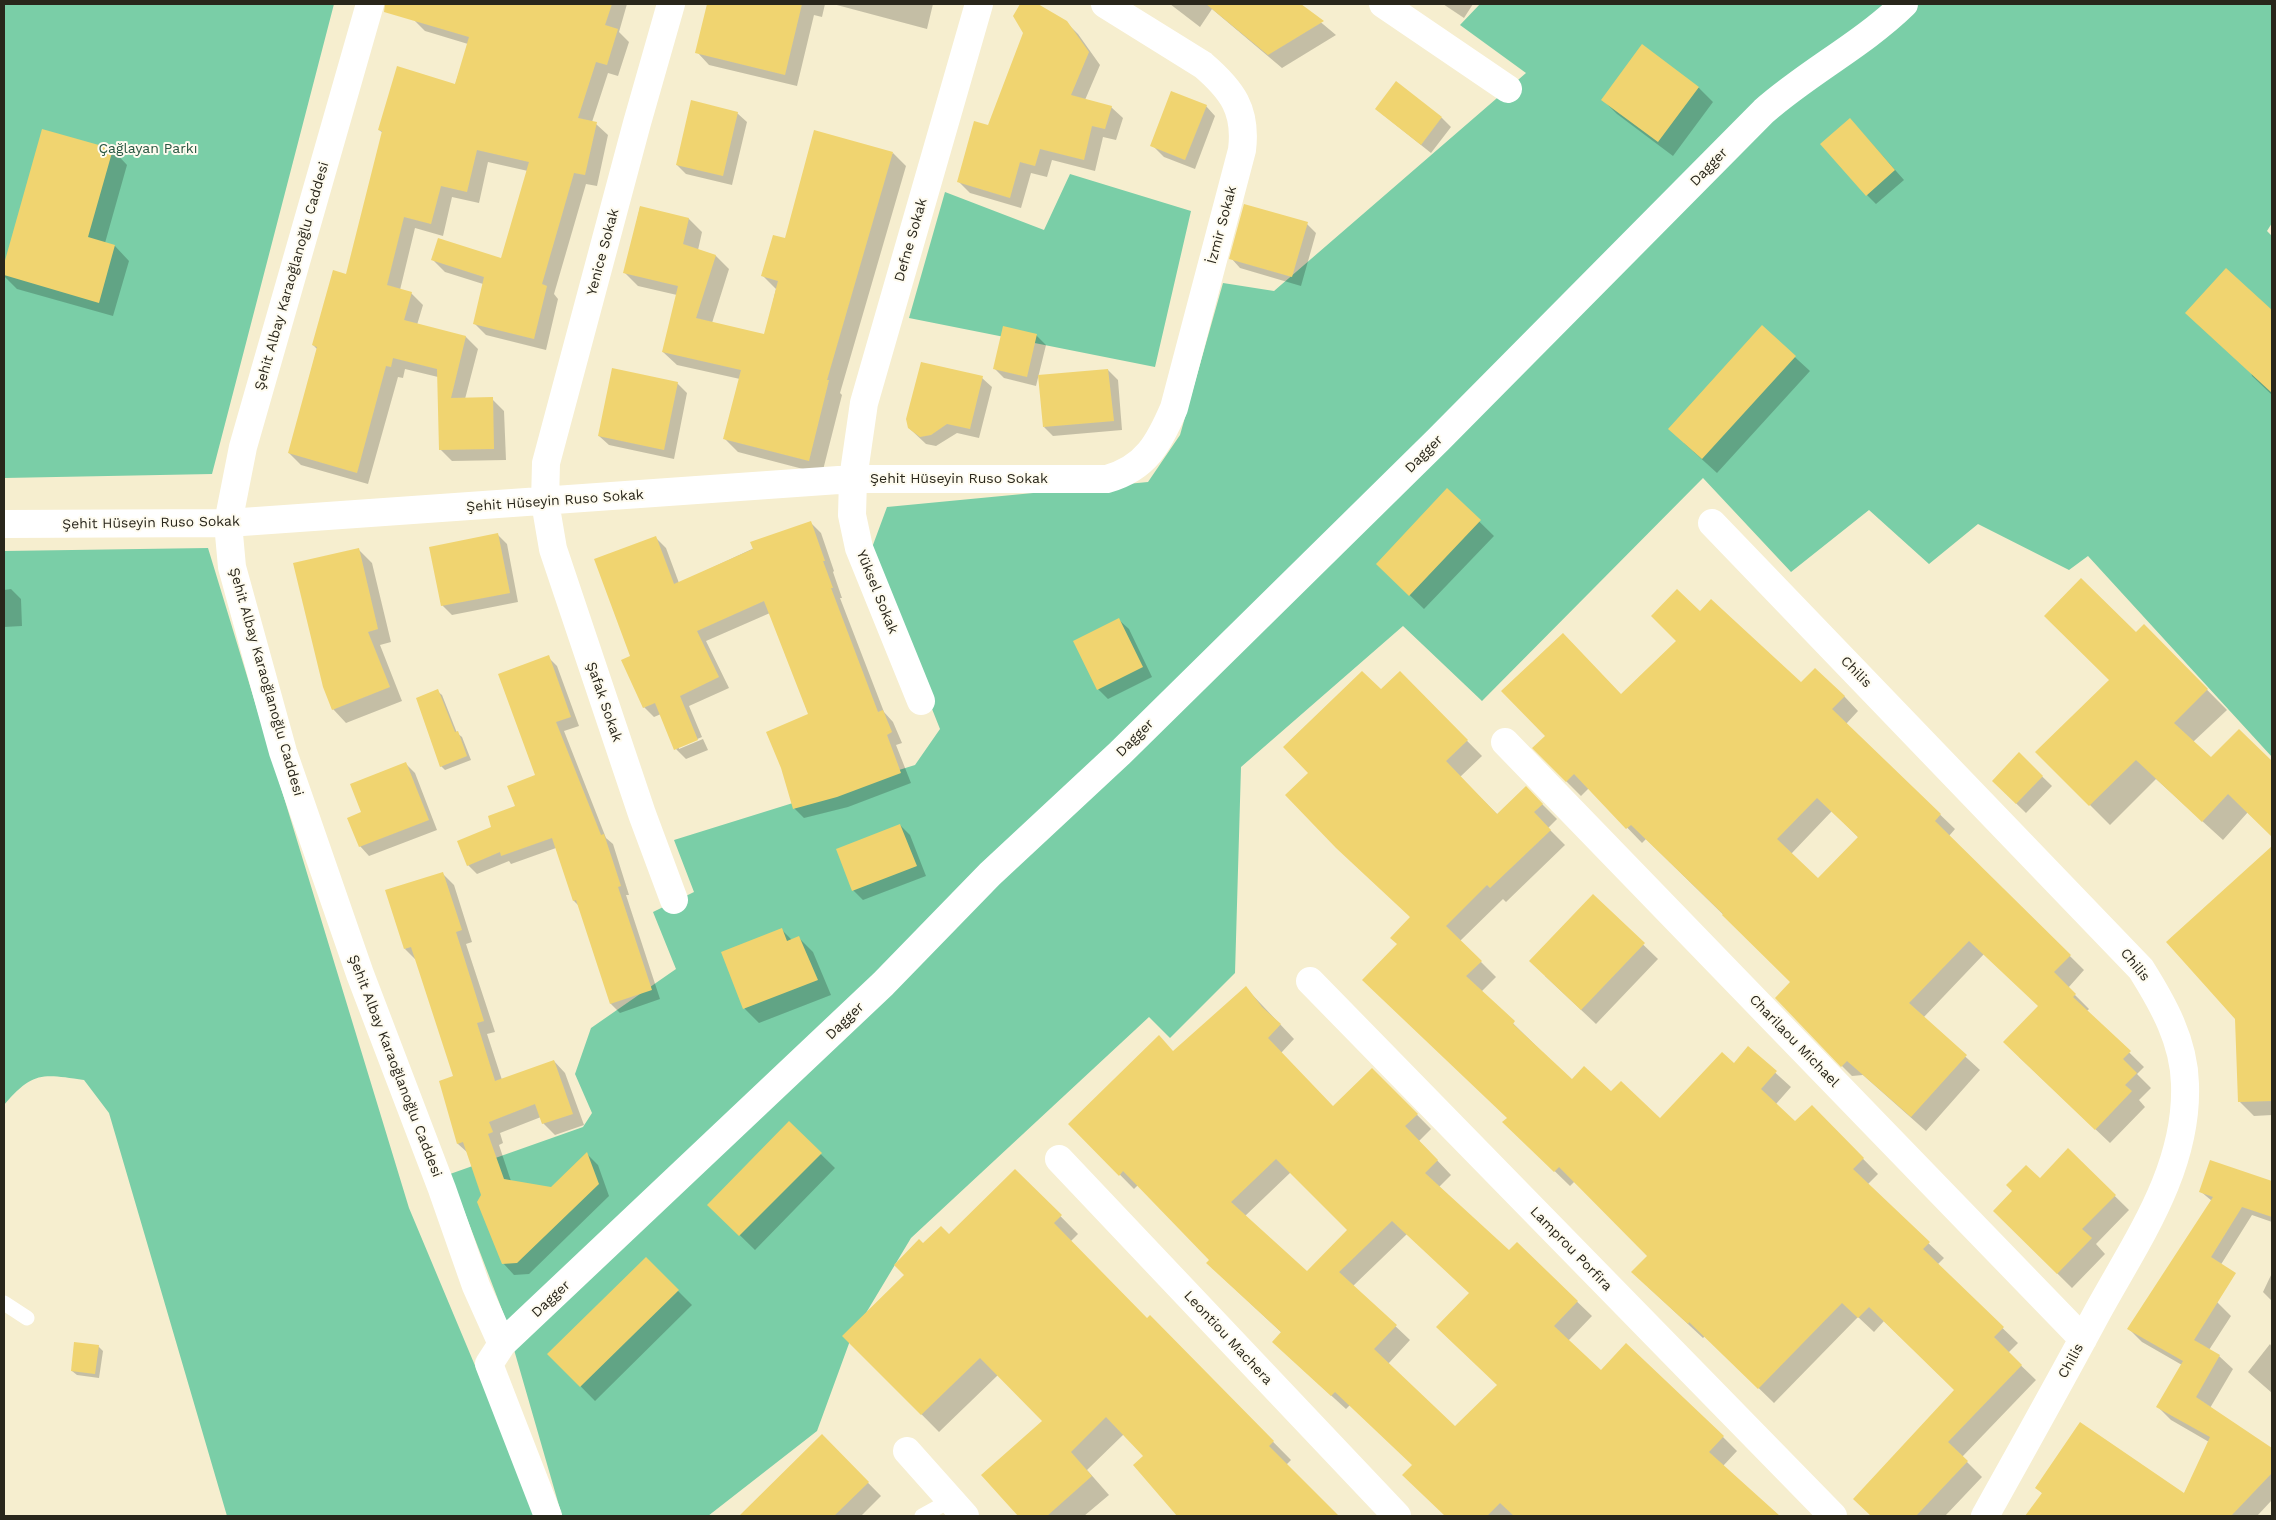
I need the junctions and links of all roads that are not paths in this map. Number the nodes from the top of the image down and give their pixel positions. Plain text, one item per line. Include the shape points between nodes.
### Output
1 (370, 4) edge
2 (671, 4) edge
3 (979, 4) edge
4 (1106, 4) edge
5 (1383, 4) edge
6 (1904, 4) edge
7 (1508, 89) dead end
8 (853, 479) junction
9 (1107, 479) joint
10 (545, 502) junction
11 (228, 523) junction
12 (1712, 523) dead end
13 (4, 524) edge
14 (921, 701) dead end
15 (1505, 742) dead end
16 (674, 900) dead end
17 (1310, 981) dead end
18 (1059, 1159) dead end
19 (4, 1303) edge
20 (27, 1318) dead end
21 (2083, 1339) junction
22 (502, 1344) junction
23 (907, 1451) dead end
24 (958, 1508) edge
25 (548, 1516) edge
26 (922, 1516) edge
27 (1397, 1516) edge
28 (1833, 1516) edge
29 (1985, 1516) edge

1 - 11 street, Şehit Albay Karaoğlanoğlu Caddesi via 243,447
2 - 10 street, Yenice Sokak via 546,463
3 - 8 street, Defne Sokak via 864,404
4 - 9 street, İzmir Sokak via 1217,77 1230,92 1245,129 1174,408 1148,455 1123,474
5 - 7 street
6 - 22 street, Dagger via 1764,111 1529,350 1120,753 990,874 883,984 743,1119
8 - 9 street, Şehit Hüseyin Ruso Sokak
8 - 10 street, Şehit Hüseyin Ruso Sokak
8 - 14 street, Yüksel Sokak via 852,514 859,548
10 - 11 street, Şehit Hüseyin Ruso Sokak
10 - 16 street, Şafak Sokak via 553,549
11 - 13 street, Şehit Hüseyin Ruso Sokak
11 - 22 street, Şehit Albay Karaoğlanoğlu Caddesi via 232,566 283,752 360,974 476,1286
12 - 21 street, Chilis via 2141,969 2168,1014 2177,1040 2185,1083 2175,1157 2142,1236
15 - 21 street, Charilaou Michael
17 - 28 street, Lamprou Porfira
18 - 27 street, Leontiou Machera
19 - 20 lane
21 - 29 street, Chilis
22 - 25 street, Dagger via 488,1364
23 - 24 street
24 - 26 lane

